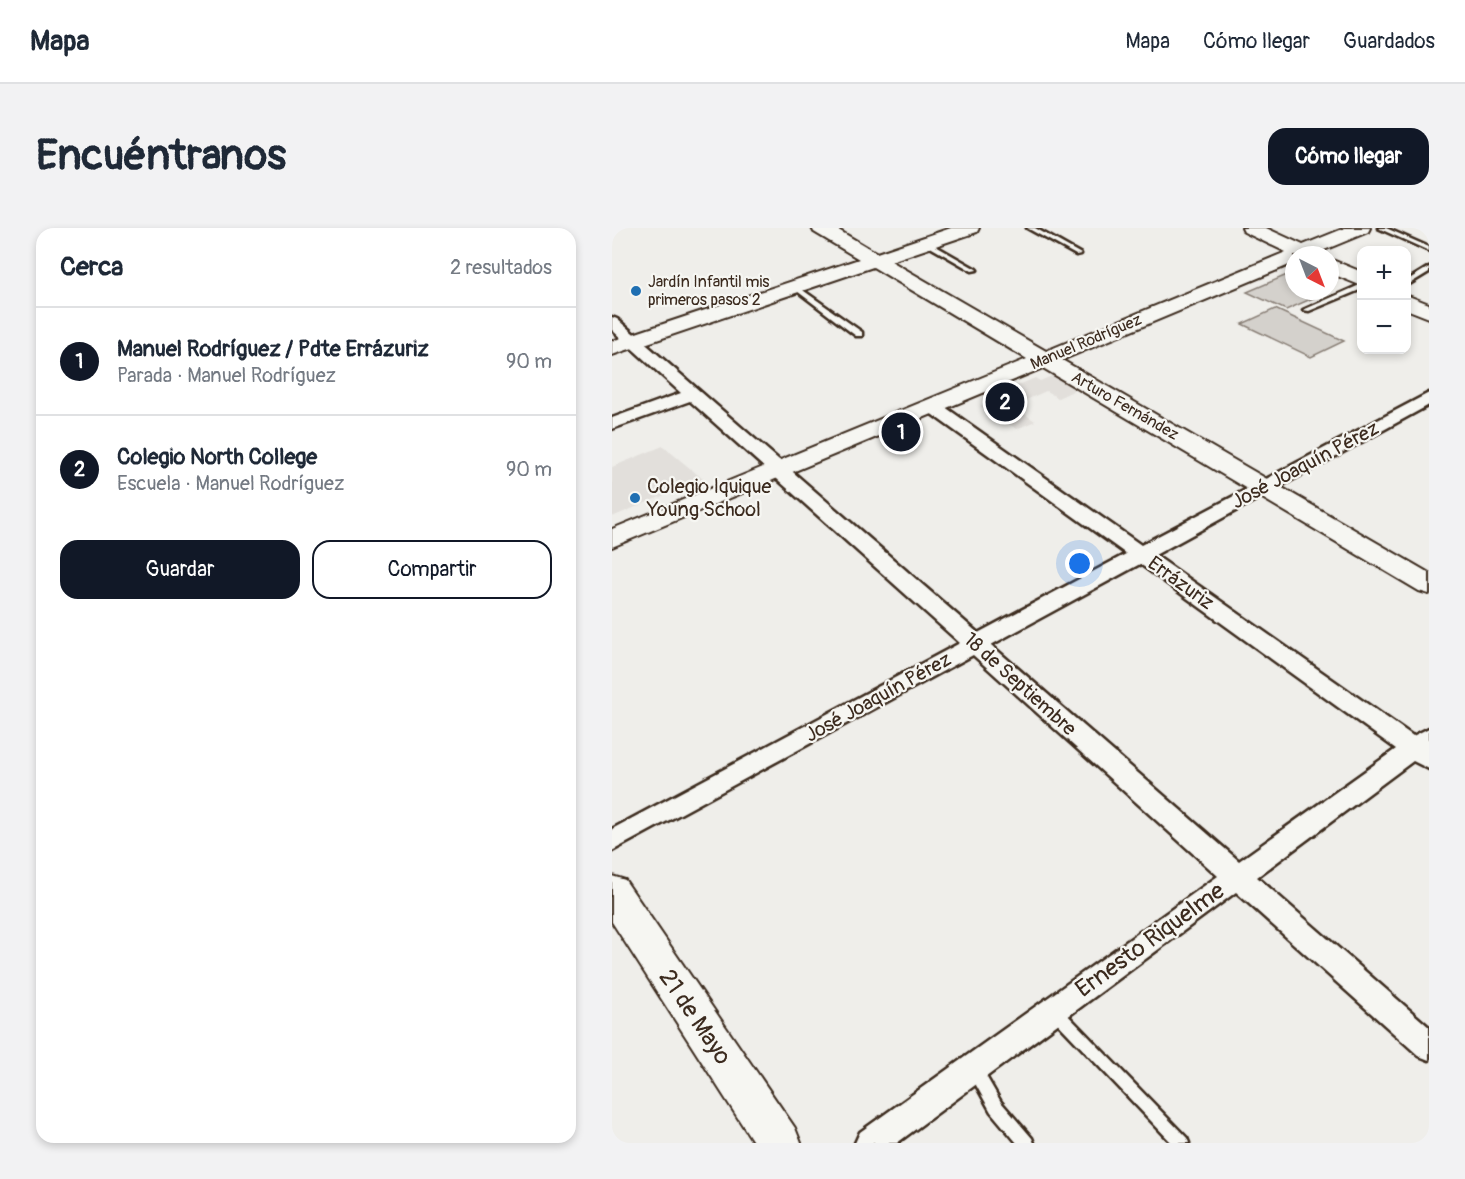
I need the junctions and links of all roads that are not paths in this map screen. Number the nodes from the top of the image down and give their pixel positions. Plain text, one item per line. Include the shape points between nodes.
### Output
1 (821, 228) edge
2 (970, 228) edge
3 (1030, 228) edge
4 (1251, 228) edge
5 (1361, 228) edge
6 (1381, 228) edge
7 (927, 243) junction
8 (1320, 246) edge
9 (1285, 247) edge
10 (1429, 249) edge
11 (1078, 254) dead end
12 (875, 260) junction
13 (1285, 261) edge
14 (1339, 269) edge
15 (1429, 269) edge
16 (974, 270) dead end
17 (1357, 278) edge
18 (1411, 282) edge
19 (795, 287) junction
20 (1357, 288) edge
21 (1411, 303) edge
22 (1307, 310) dead end
23 (1429, 312) edge
24 (612, 322) edge
25 (859, 334) dead end
26 (623, 344) edge
27 (1045, 359) junction
28 (693, 394) junction
29 (1429, 398) edge
30 (932, 406) junction
31 (612, 424) edge
32 (779, 470) junction
33 (1263, 488) junction
34 (612, 539) edge
35 (1140, 554) junction
36 (1429, 585) edge
37 (975, 644) junction
38 (1424, 749) edge
39 (612, 841) edge
40 (1237, 876) junction
41 (612, 891) edge
42 (1054, 1010) junction
43 (1429, 1047) edge
44 (974, 1068) junction
45 (779, 1143) edge
46 (871, 1143) edge
47 (1027, 1143) edge
48 (1182, 1143) edge

1 - 12 street, Arturo Fernández
2 - 7 street
3 - 11 lane
4 - 9 street
5 - 8 street, Manuel Rodríguez
6 - 10 lane
7 - 12 street
7 - 16 lane
12 - 19 street
12 - 27 street, Arturo Fernández
13 - 27 street, Manuel Rodríguez
14 - 17 street
15 - 18 lane
19 - 25 lane
19 - 26 street
20 - 22 lane
21 - 23 street
24 - 26 street, 18 de Septiembre
26 - 28 street, 18 de Septiembre
27 - 30 street, Manuel Rodríguez
27 - 33 street, Arturo Fernández
28 - 31 street
28 - 32 street, 18 de Septiembre
29 - 33 street, José Joaquín Pérez
30 - 32 street, Manuel Rodríguez
30 - 35 street, Errázuriz
32 - 34 street, Manuel Rodríguez
32 - 37 street, 18 de Septiembre
33 - 35 street, José Joaquín Pérez
33 - 36 street, Arturo Fernández
35 - 37 street, José Joaquín Pérez
35 - 38 street, Errázuriz
37 - 39 street, José Joaquín Pérez
37 - 40 street, 18 de Septiembre
38 - 40 street, Ernesto Riquelme
40 - 42 street, Ernesto Riquelme
40 - 43 street, 18 de Septiembre
41 - 45 street, 21 de Mayo
42 - 44 street, Ernesto Riquelme
42 - 48 lane
44 - 46 street, Ernesto Riquelme
44 - 47 lane via 996,1107

